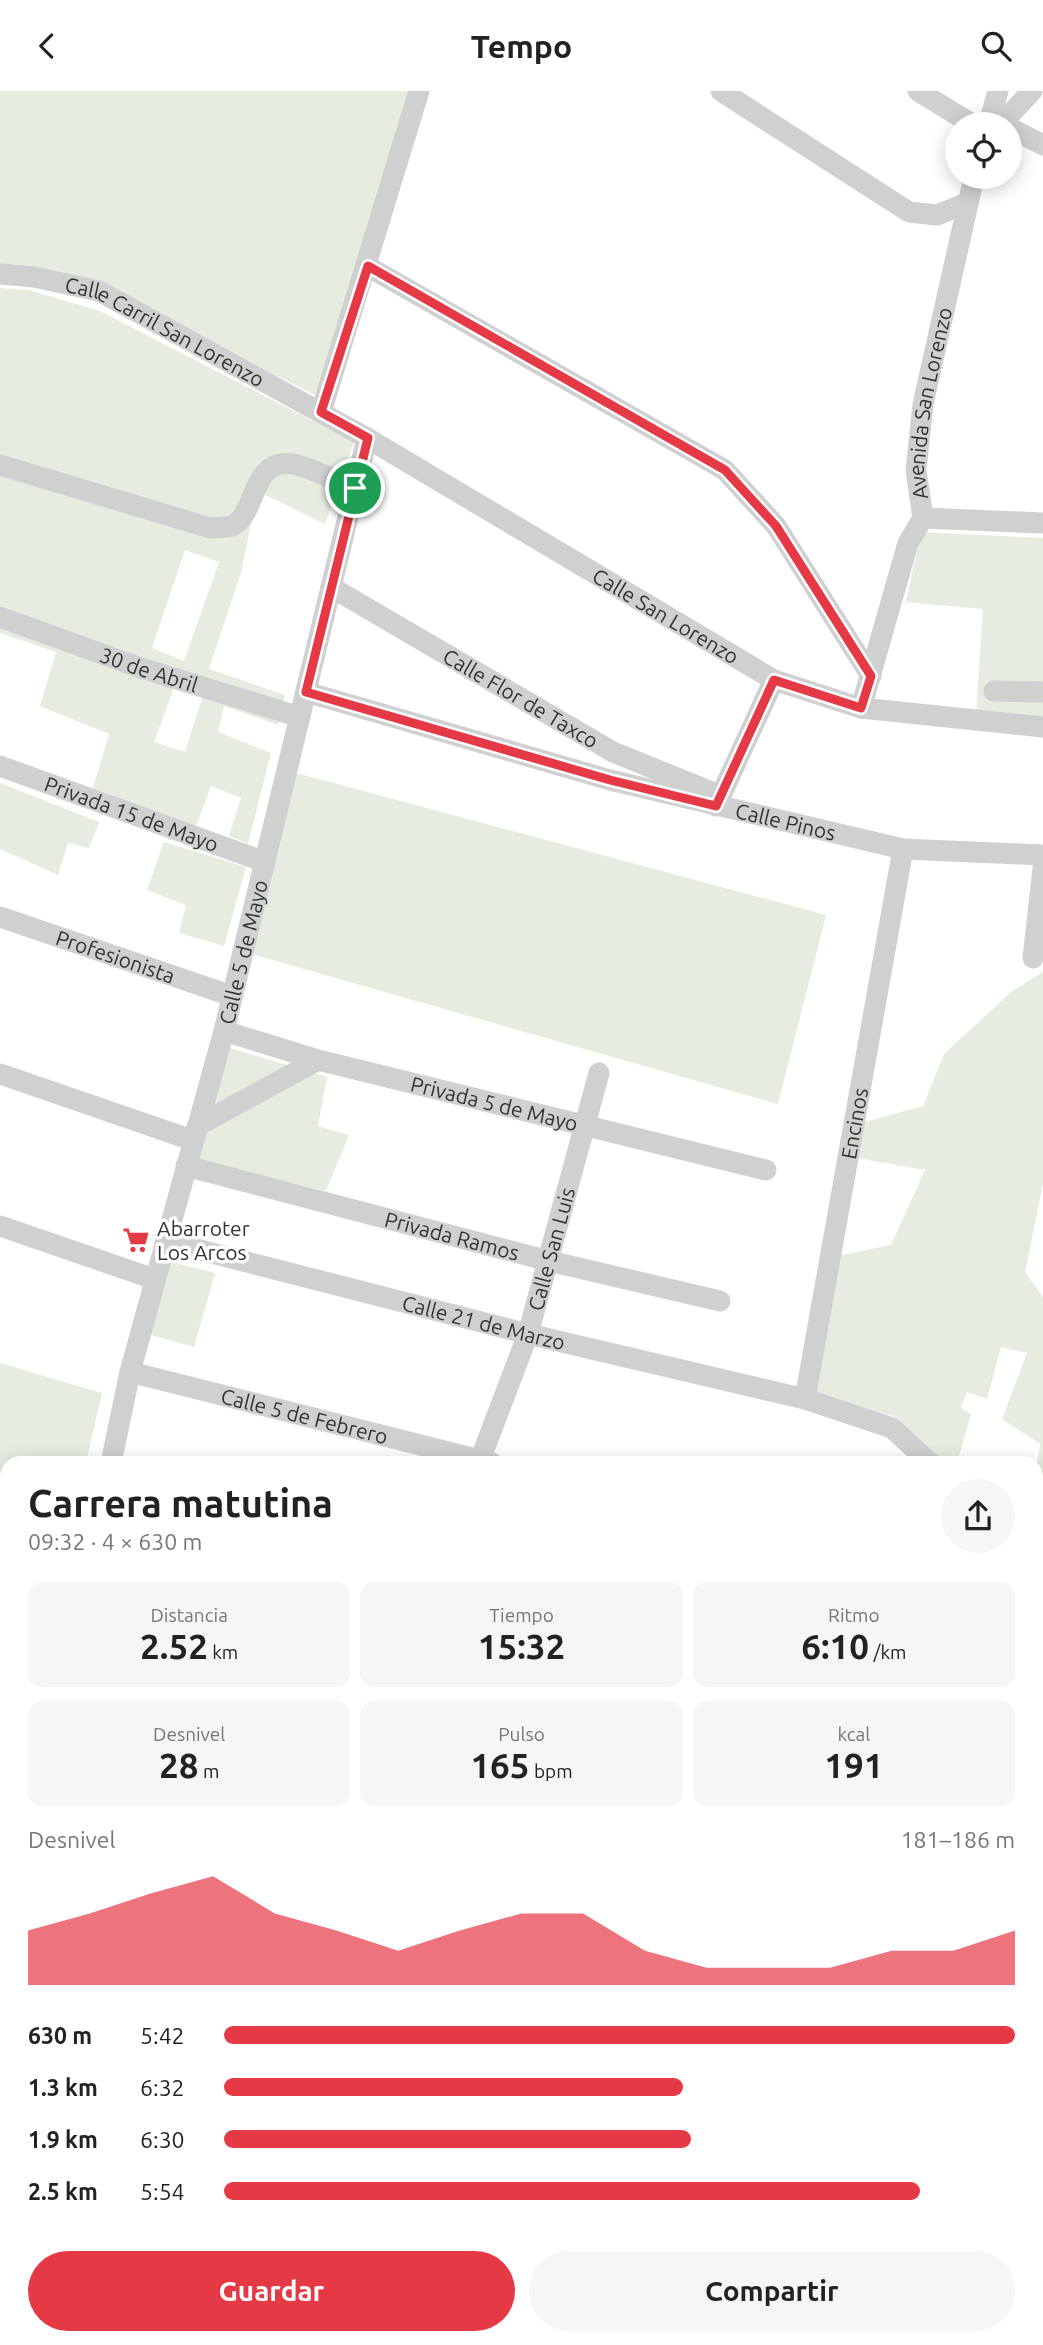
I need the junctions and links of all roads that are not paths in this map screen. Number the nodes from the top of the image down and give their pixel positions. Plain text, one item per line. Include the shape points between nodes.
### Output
1 (419, 91) edge
2 (721, 91) edge
3 (918, 91) edge
4 (998, 91) edge
5 (1032, 91) edge
6 (966, 112) edge
7 (995, 112) edge
8 (1008, 112) edge
9 (1022, 136) edge
10 (1043, 145) edge
11 (971, 189) edge
12 (967, 203) junction
13 (368, 266) junction
14 (0, 274) edge
15 (321, 412) junction
16 (368, 438) junction
17 (0, 465) edge
18 (355, 488) junction
19 (923, 518) junction
20 (1043, 523) edge
21 (331, 587) junction
22 (0, 617) edge
23 (871, 676) junction
24 (774, 680) junction
25 (994, 691) dead end
26 (306, 692) junction
27 (1042, 692) edge
28 (861, 708) junction
29 (300, 717) junction
30 (1043, 727) edge
31 (0, 766) edge
32 (717, 800) junction
33 (903, 849) junction
34 (1043, 855) edge
35 (265, 862) junction
36 (1043, 869) edge
37 (0, 917) edge
38 (1033, 958) dead end
39 (232, 996) junction
40 (224, 1031) junction
41 (318, 1060) junction
42 (599, 1073) dead end
43 (0, 1074) edge
44 (583, 1127) junction
45 (195, 1133) junction
46 (186, 1166) junction
47 (766, 1170) dead end
48 (0, 1226) edge
49 (164, 1241) junction
50 (549, 1261) junction
51 (154, 1279) junction
52 (720, 1301) dead end
53 (528, 1334) junction
54 (130, 1371) junction
55 (805, 1399) junction
56 (112, 1456) edge
57 (461, 1456) edge
58 (486, 1456) edge
59 (922, 1456) edge

1 - 13 street
2 - 12 street via 909,212 937,215
3 - 6 street
4 - 7 street
5 - 8 street
9 - 10 street
11 - 12 street, Avenida San Lorenzo
12 - 19 street, Avenida San Lorenzo via 923,404 916,470
13 - 15 street
13 - 23 street via 725,470 776,526
14 - 15 street, Calle Carril San Lorenzo via 99,291
15 - 16 street, Calle San Lorenzo
16 - 18 street, Calle 5 de Mayo
16 - 24 street, Calle San Lorenzo
17 - 18 street via 210,528 232,526 244,515 254,488 271,468 281,464 294,464
18 - 21 street, Calle 5 de Mayo
19 - 20 street
19 - 23 street, Avenida San Lorenzo via 908,543
21 - 26 street, Calle 5 de Mayo
21 - 32 street, Calle Flor de Taxco via 613,752
22 - 29 street, 30 de Abril via 138,667
23 - 28 street, Avenida San Lorenzo
24 - 28 street, Calle San Lorenzo
24 - 32 street
25 - 27 street
26 - 29 street, Calle 5 de Mayo
26 - 32 street, Calle Pinos via 610,780
27 - 30 street
28 - 30 street, Calle San Lorenzo
29 - 35 street, Calle 5 de Mayo
31 - 35 street, Privada 15 de Mayo
32 - 33 street, Calle Pinos
33 - 34 street, Calle Pinos
33 - 55 street, Encinos
35 - 39 street, Calle 5 de Mayo
36 - 38 street
37 - 39 street, Profesionista
39 - 40 street, Calle 5 de Mayo
40 - 41 street, Privada 5 de Mayo
40 - 45 street, Calle 5 de Mayo
41 - 44 street, Privada 5 de Mayo
41 - 45 street
42 - 44 street, Calle San Luis
43 - 45 street
44 - 47 street, Privada 5 de Mayo
44 - 50 street, Calle San Luis
45 - 46 street, Calle 5 de Mayo
46 - 49 street, Calle 5 de Mayo
46 - 50 street, Privada Ramos
48 - 51 street
49 - 51 street, Calle 5 de Mayo
49 - 53 street, Calle 21 de Marzo
50 - 52 street, Privada Ramos
50 - 53 street, Calle San Luis
51 - 54 street, Calle 5 de Mayo
53 - 55 street, Calle 21 de Marzo
53 - 58 street, Calle San Luis
54 - 56 street, Calle 5 de Mayo
54 - 57 street, Calle 5 de Febrero
55 - 59 street, Calle 21 de Marzo via 892,1428

